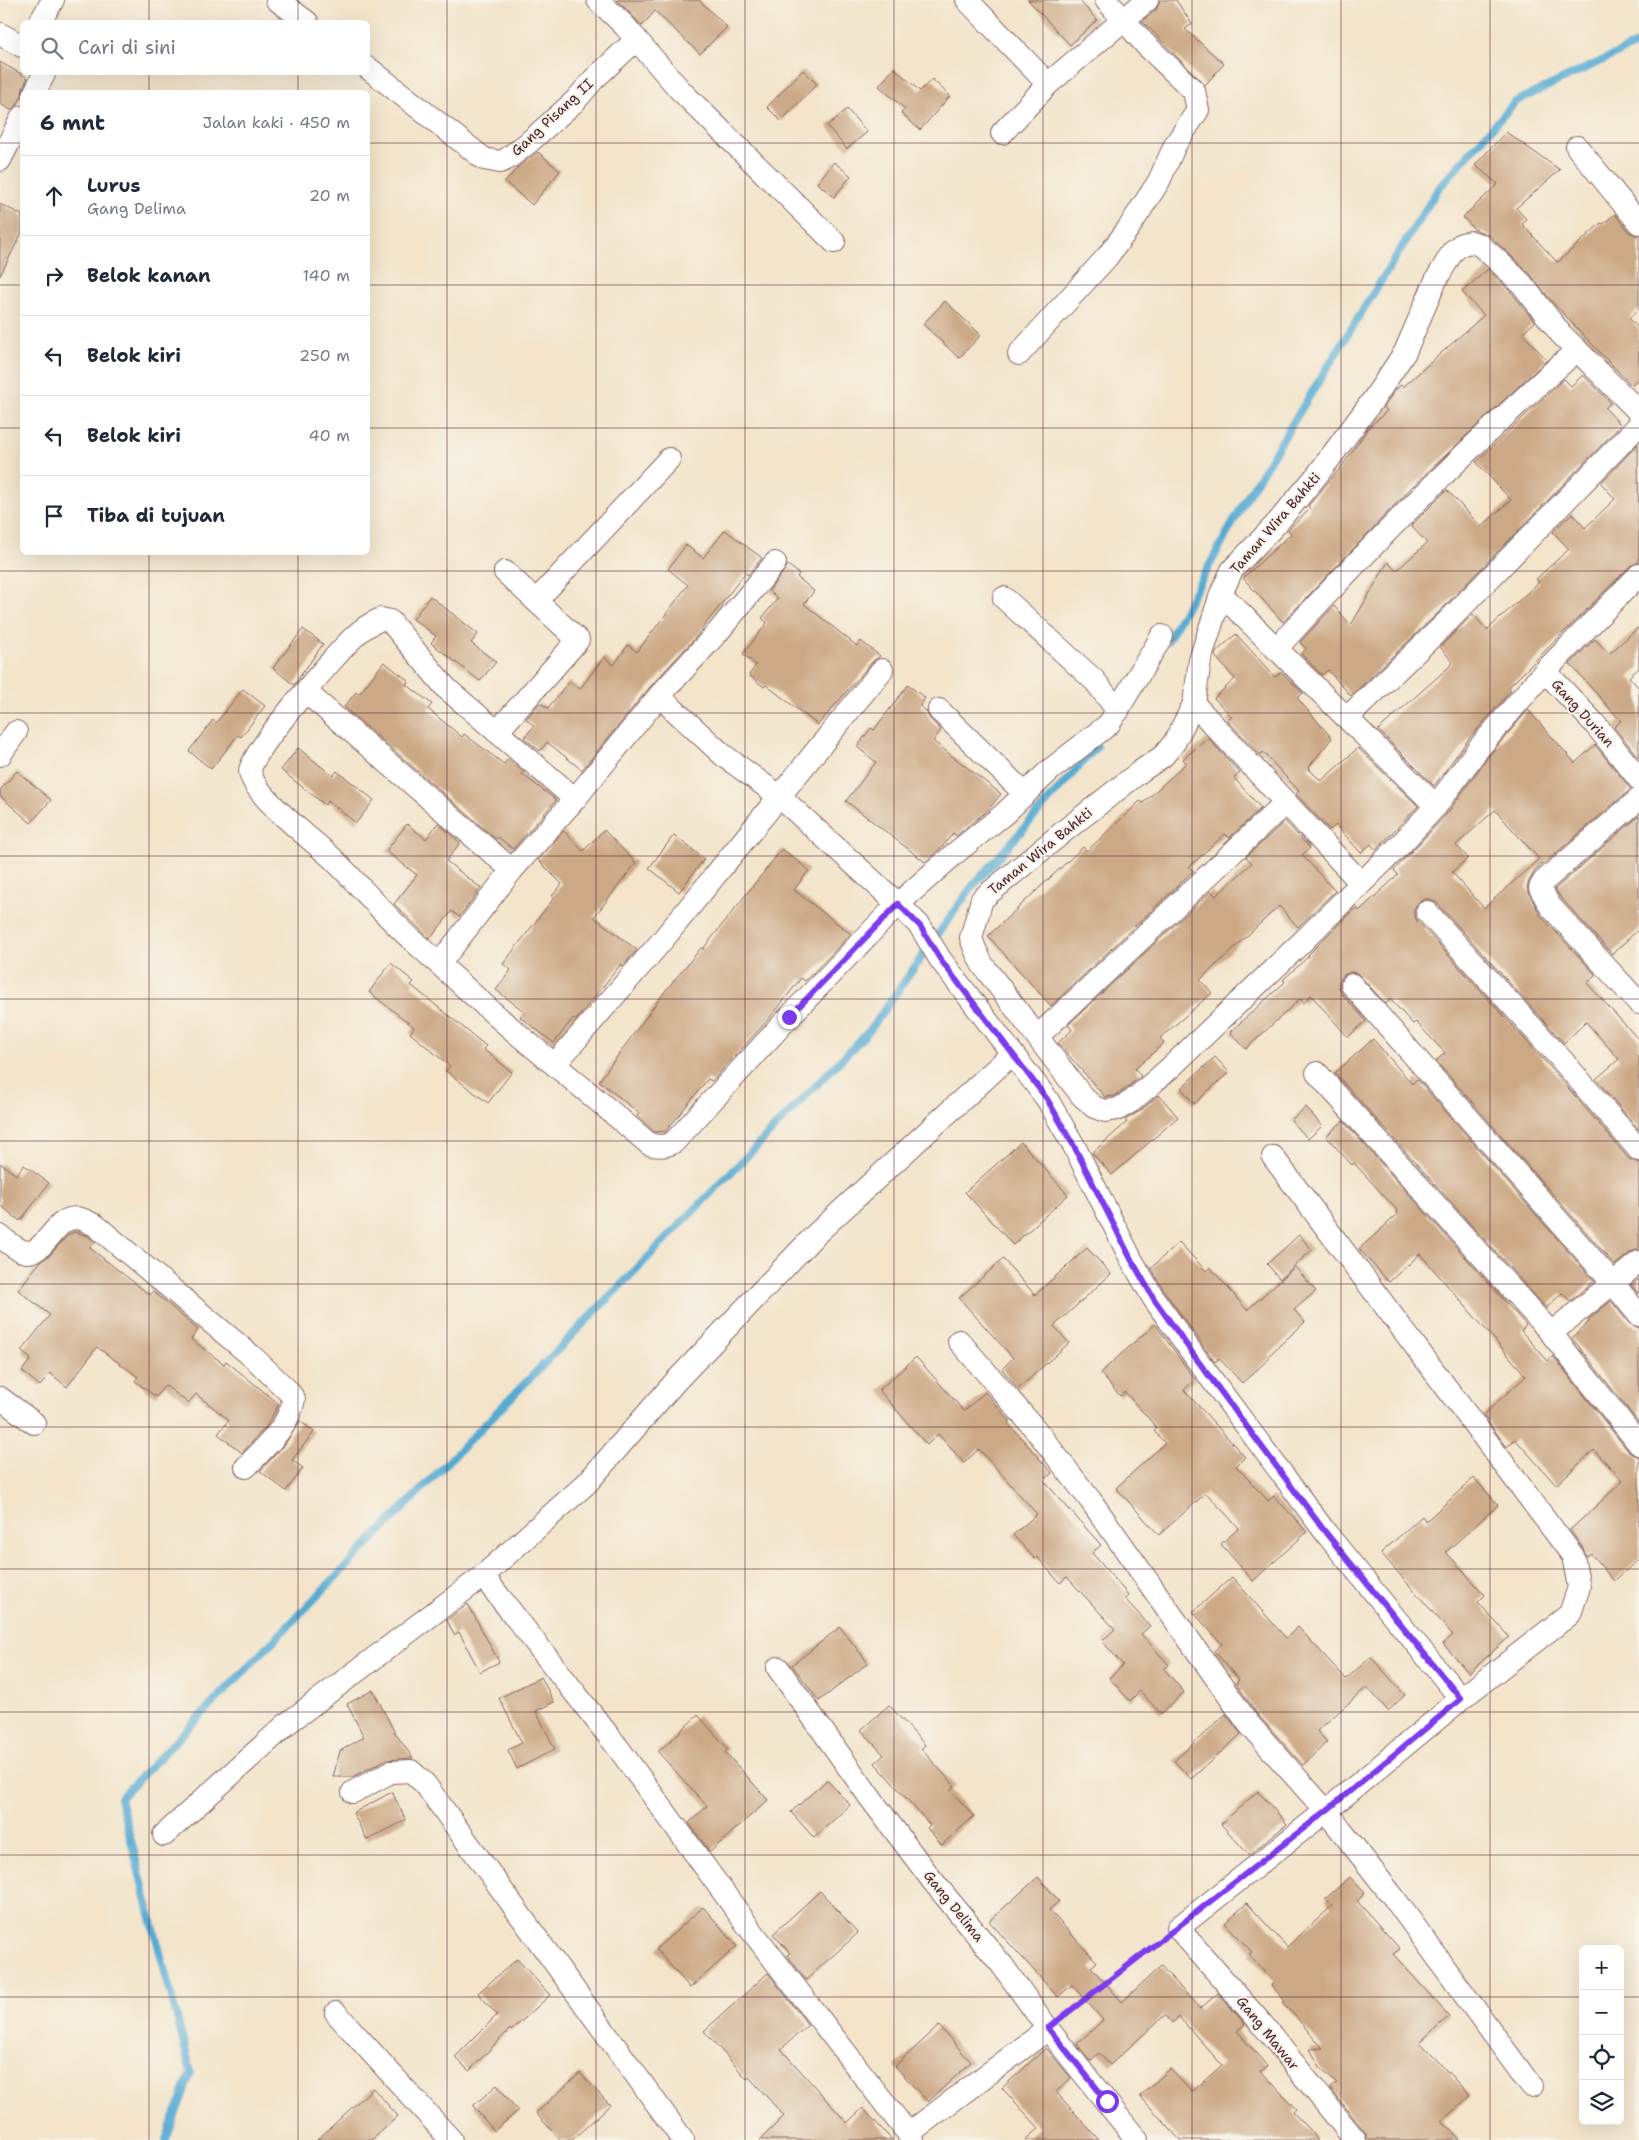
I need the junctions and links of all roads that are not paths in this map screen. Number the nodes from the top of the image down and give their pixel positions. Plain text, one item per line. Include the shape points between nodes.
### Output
1 (53, 0) edge
2 (277, 0) edge
3 (598, 0) edge
4 (967, 0) edge
5 (1106, 0) edge
6 (1147, 0) edge
7 (41, 20) edge
8 (304, 20) edge
9 (1123, 20) junction
10 (0, 34) edge
11 (636, 40) junction
12 (20, 45) edge
13 (370, 70) edge
14 (44, 75) edge
15 (1048, 84) junction
16 (36, 90) edge
17 (20, 121) edge
18 (1002, 133) dead end
19 (1577, 147) dead end
20 (0, 160) edge
21 (1639, 224) edge
22 (834, 242) dead end
23 (1577, 350) junction
24 (1019, 354) dead end
25 (1639, 412) edge
26 (1639, 425) edge
27 (669, 459) dead end
28 (775, 563) dead end
29 (505, 572) dead end
30 (1639, 575) edge
31 (1221, 594) junction
32 (1004, 598) dead end
33 (536, 601) junction
34 (1162, 636) dead end
35 (1276, 649) junction
36 (882, 670) dead end
37 (1545, 671) junction
38 (306, 692) junction
39 (659, 696) junction
40 (1194, 704) junction
41 (939, 710) dead end
42 (1118, 711) junction
43 (1348, 718) junction
44 (16, 732) dead end
45 (497, 732) junction
46 (0, 755) edge
47 (1639, 779) edge
48 (1025, 794) junction
49 (779, 796) junction
50 (575, 799) junction
51 (1639, 799) edge
52 (1285, 803) junction
53 (1436, 806) junction
54 (512, 870) junction
55 (1362, 883) junction
56 (898, 904) junction
57 (1427, 912) dead end
58 (440, 963) junction
59 (1352, 986) dead end
60 (1639, 1003) edge
61 (1038, 1036) junction
62 (1012, 1054) junction
63 (555, 1064) junction
64 (1317, 1073) dead end
65 (1639, 1150) edge
66 (1273, 1157) dead end
67 (0, 1236) edge
68 (1639, 1262) edge
69 (1613, 1282) junction
70 (1639, 1315) edge
71 (1551, 1333) junction
72 (959, 1342) dead end
73 (0, 1398) edge
74 (34, 1423) dead end
75 (1639, 1444) edge
76 (246, 1467) dead end
77 (483, 1576) junction
78 (778, 1668) dead end
79 (1461, 1699) junction
80 (353, 1792) dead end
81 (1326, 1811) junction
82 (164, 1835) dead end
83 (336, 2013) dead end
84 (1048, 2028) junction
85 (1530, 2086) dead end
86 (911, 2137) edge
87 (451, 2140) edge
88 (682, 2140) edge
89 (1137, 2140) edge
90 (1355, 2140) edge

1 - 7 street
2 - 8 street
3 - 11 street
4 - 15 street
5 - 9 street
6 - 9 street
9 - 15 street
9 - 24 street via 1194,91 1198,110 1128,229 1107,257
10 - 12 street
11 - 13 street, Gang Pisang II via 552,121 500,162 484,159
11 - 22 street via 680,90
14 - 16 street
15 - 18 street
17 - 20 street
19 - 21 street
23 - 25 street, Taman Wira Bahkti
23 - 31 street, Taman Wira Bahkti via 1522,284 1497,260 1480,246 1471,242 1462,244 1453,251 1444,266 1405,352 1373,400 1318,474 1232,570
23 - 35 street via 1398,520
26 - 43 street
27 - 33 street
28 - 39 street
29 - 33 street
30 - 37 street, Taman Wira Bahkti
31 - 35 street
31 - 40 street, Taman Wira Bahkti via 1200,660
32 - 42 street via 1095,681
33 - 45 street via 578,640
34 - 42 street
35 - 43 street
36 - 49 street
37 - 47 street, Gang Durian via 1594,722
37 - 53 street, Taman Wira Bahkti via 1478,749
38 - 45 street via 356,634 381,618 390,621 446,688
38 - 54 street
38 - 58 street via 252,762 250,771 253,779 279,812 333,859 399,927
39 - 49 street via 723,755
39 - 50 street
40 - 52 street
40 - 61 street, Taman Wira Bahkti via 1174,743 1163,756 982,899 971,938 974,950
41 - 48 street
42 - 48 street via 1110,724
43 - 53 street
44 - 46 street
45 - 50 street
48 - 56 street
49 - 56 street
49 - 63 street via 661,942
50 - 54 street
51 - 60 street via 1544,881 1540,888 1550,906
52 - 55 street
52 - 61 street
53 - 55 street, Taman Wira Bahkti
54 - 58 street
55 - 61 street, Taman Wira Bahkti via 1172,1067 1118,1109 1105,1111 1082,1096
56 - 62 street via 920,926 940,959
56 - 63 street via 668,1145 649,1144
57 - 65 street
58 - 63 street
59 - 69 street
62 - 77 street via 815,1235 675,1382 587,1483
62 - 79 street via 1047,1099 1154,1299 1326,1533
64 - 71 street
66 - 79 street via 1573,1556 1579,1587 1570,1614
67 - 76 street via 27,1252 36,1250 63,1222 71,1218 81,1219 101,1230 254,1358 294,1400 292,1410 276,1435
68 - 69 street
69 - 70 street
69 - 71 street
71 - 75 street
72 - 81 street via 1041,1437 1140,1568 1248,1723
73 - 74 street
77 - 82 street via 288,1723
77 - 86 street via 619,1749 748,1926
78 - 84 street, Gang Delima via 871,1799
79 - 81 street
80 - 88 street via 391,1772 411,1771 425,1784
81 - 85 street via 1394,1898
81 - 90 street, Gang Mawar via 1178,1928 1262,2024
83 - 87 street
84 - 86 street
84 - 89 street, Gang Delima

